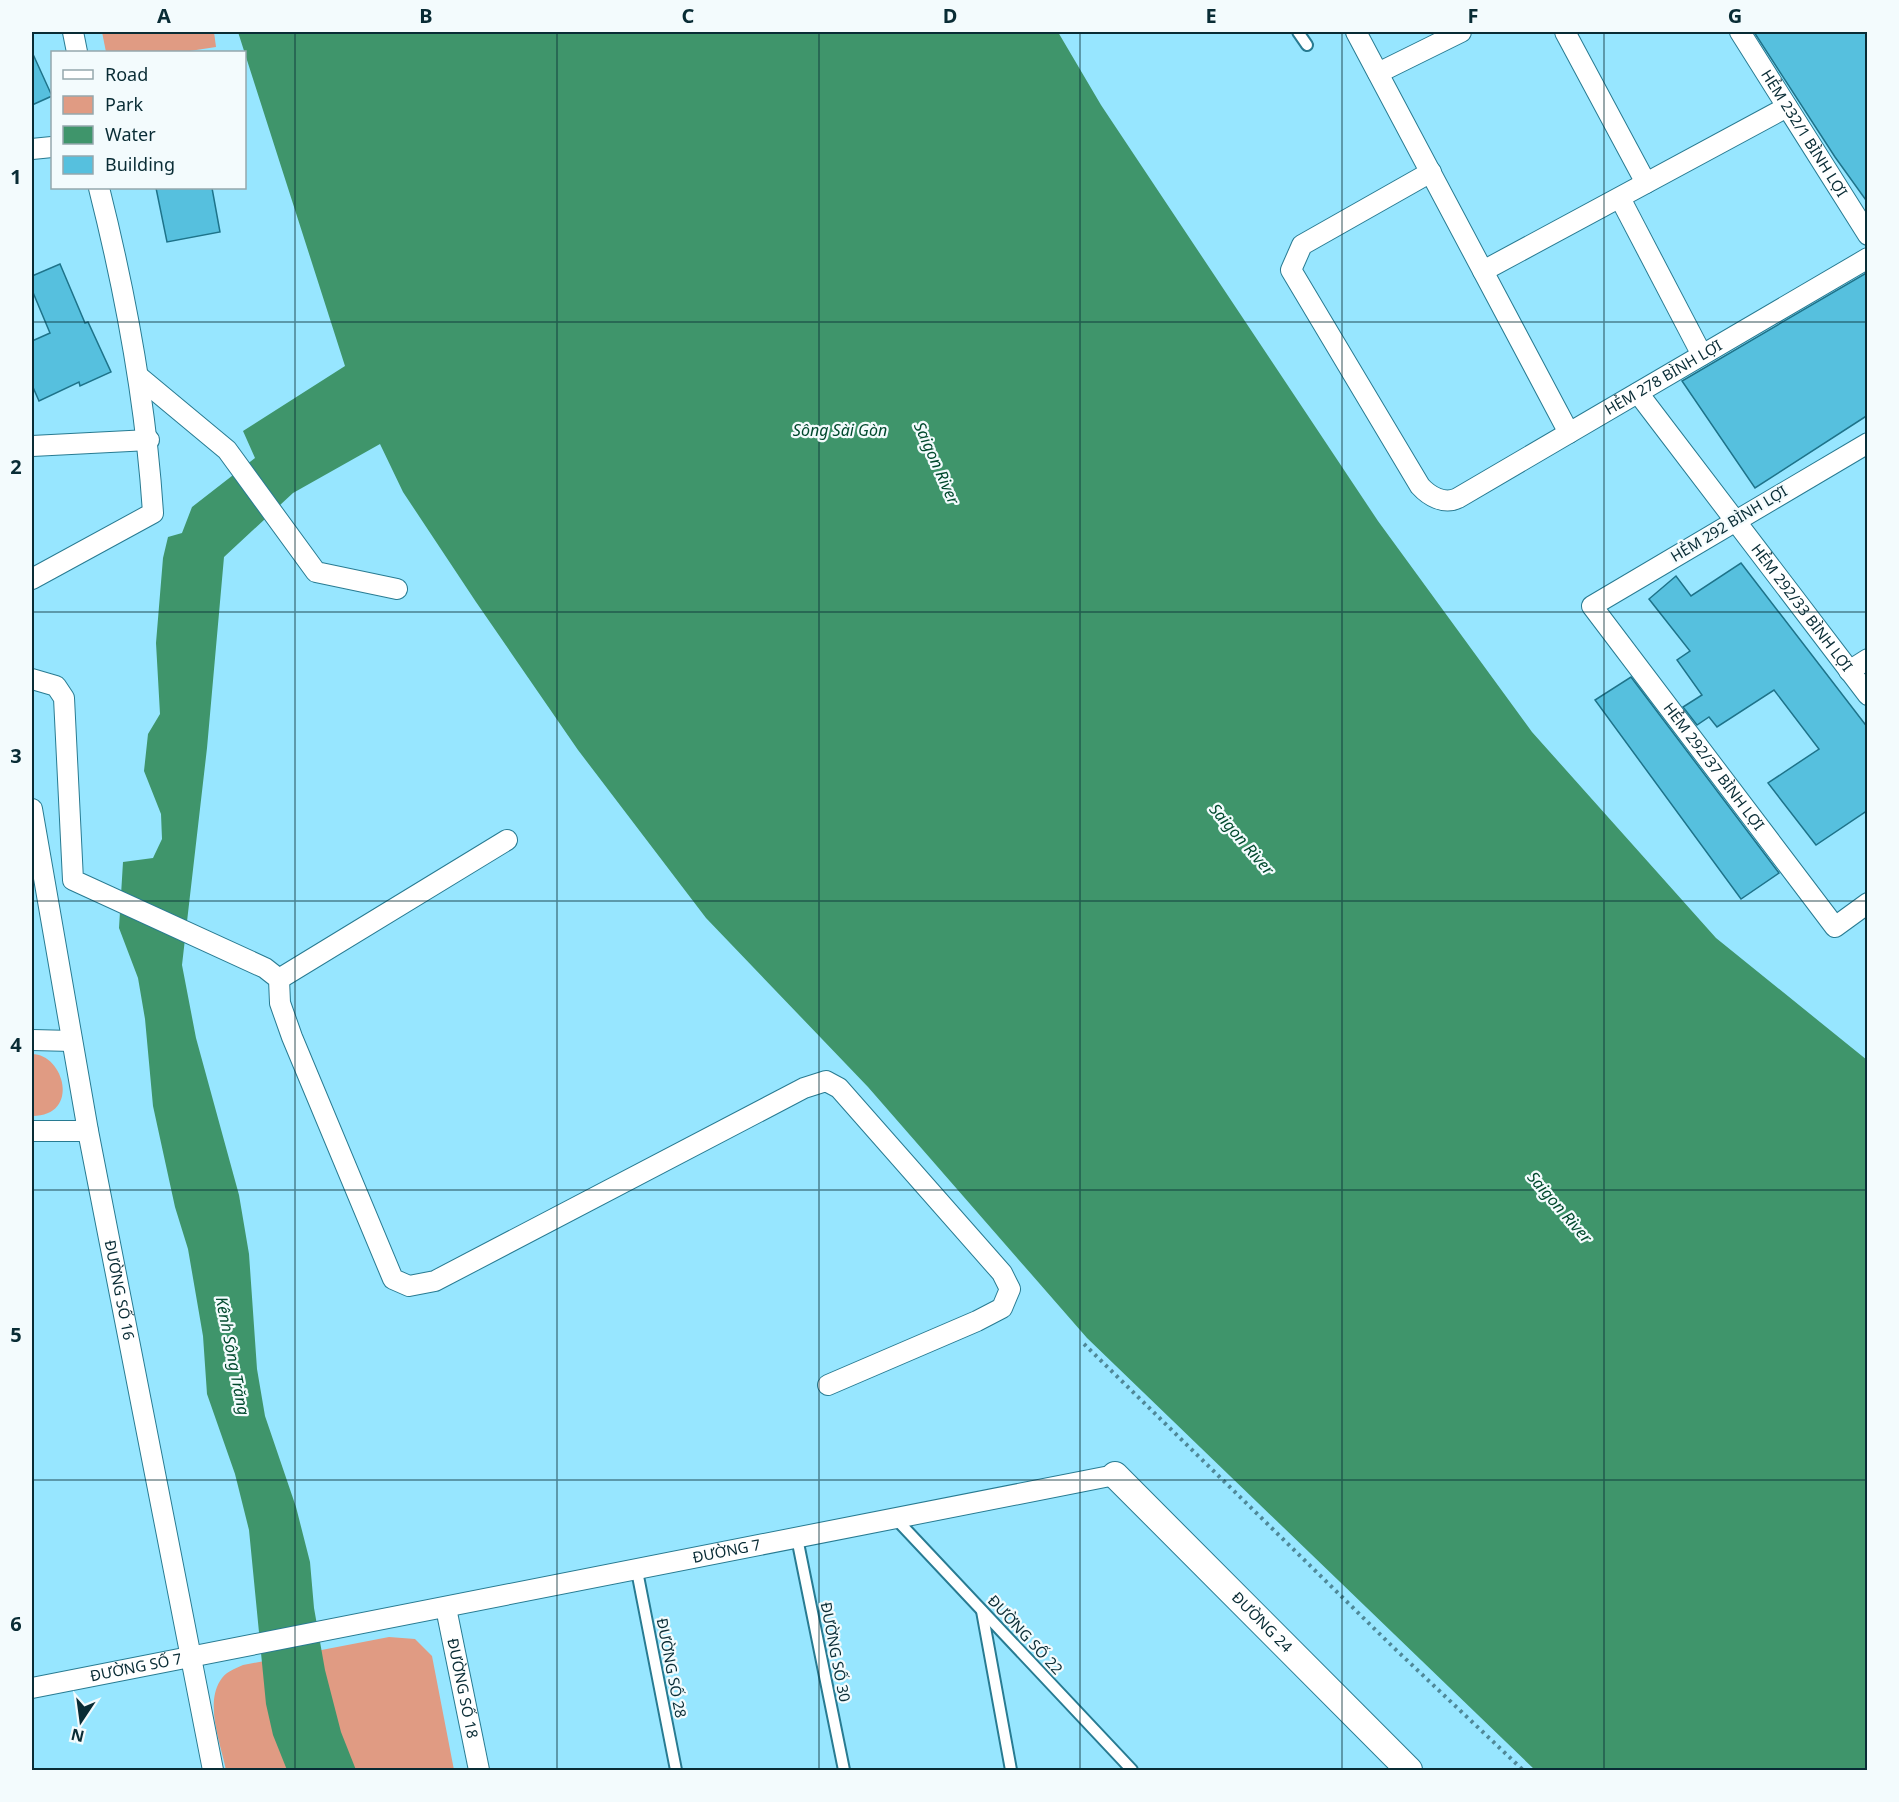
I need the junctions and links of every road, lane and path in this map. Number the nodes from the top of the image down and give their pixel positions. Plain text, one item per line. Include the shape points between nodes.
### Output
1 (73, 32) edge
2 (1298, 32) edge
3 (1356, 32) edge
4 (1461, 32) edge
5 (1565, 32) edge
6 (1740, 32) edge
7 (1307, 45) dead end
8 (77, 51) edge
9 (1378, 73) junction
10 (1787, 106) junction
11 (51, 147) edge
12 (32, 149) edge
13 (1431, 172) junction
14 (1646, 183) junction
15 (99, 189) edge
16 (1620, 198) junction
17 (1868, 236) edge
18 (1868, 258) edge
19 (1483, 271) junction
20 (1702, 355) junction
21 (138, 376) junction
22 (1638, 393) junction
23 (1569, 433) junction
24 (149, 440) junction
25 (1868, 443) edge
26 (32, 446) edge
27 (1734, 521) junction
28 (32, 579) edge
29 (397, 589) dead end
30 (1592, 606) joint
31 (1868, 659) edge
32 (1849, 671) junction
33 (32, 679) edge
34 (1868, 695) edge
35 (32, 809) edge
36 (507, 840) dead end
37 (37, 868) edge
38 (1864, 913) edge
39 (279, 979) junction
40 (32, 1040) edge
41 (72, 1041) junction
42 (32, 1131) edge
43 (88, 1131) junction
44 (1084, 1344) dead end
45 (828, 1385) dead end
46 (1115, 1475) joint
47 (896, 1519) junction
48 (797, 1539) junction
49 (637, 1570) junction
50 (446, 1608) junction
51 (982, 1611) junction
52 (338, 1630) joint
53 (191, 1658) junction
54 (32, 1688) edge
55 (213, 1770) edge
56 (479, 1770) edge
57 (676, 1770) edge
58 (844, 1770) edge
59 (1011, 1770) edge
60 (1132, 1770) edge
61 (1409, 1770) edge
62 (1523, 1770) edge

1 - 8 street
2 - 7 lane
3 - 9 street
4 - 9 street
5 - 14 street
6 - 10 street, HẺM 232/1 BÌNH LỢI
9 - 13 street
10 - 14 street
10 - 17 street, HẺM 232/1 BÌNH LỢI
11 - 12 street
13 - 19 street
13 - 23 street, HẺM 278 BÌNH LỢI via 1302,245 1291,270 1420,486 1432,496 1443,500 1458,498
14 - 16 street
15 - 21 street via 120,273
16 - 19 street
16 - 20 street
18 - 20 street, HẺM 278 BÌNH LỢI
19 - 23 street
20 - 22 street, HẺM 278 BÌNH LỢI
21 - 24 street
21 - 29 street via 227,450 316,572
22 - 23 street, HẺM 278 BÌNH LỢI
22 - 27 street, HẺM 292/33 BÌNH LỢI
24 - 26 street
24 - 28 street via 153,513
25 - 27 street, HẺM 292 BÌNH LỢI
27 - 30 street, HẺM 292 BÌNH LỢI
27 - 32 street, HẺM 292/33 BÌNH LỢI
30 - 38 street, HẺM 292/37 BÌNH LỢI via 1835,927
31 - 32 street
32 - 34 street, HẺM 292/33 BÌNH LỢI
33 - 39 street via 56,686 64,698 73,880 265,968
35 - 37 street, ĐƯỜNG SỐ 16
36 - 39 street
37 - 41 street, ĐƯỜNG SỐ 16
39 - 45 street via 280,1003 292,1037 393,1279 409,1286 435,1281 804,1088 826,1081 839,1088 1002,1273 1010,1289 1002,1308
40 - 41 street
41 - 43 street, ĐƯỜNG SỐ 16
42 - 43 street
43 - 53 street, ĐƯỜNG SỐ 16
44 - 62 path
46 - 47 street, ĐƯỜNG 7
46 - 61 street, ĐƯỜNG 24
47 - 48 street, ĐƯỜNG 7
47 - 51 lane, ĐƯỜNG SỐ 22
48 - 49 street, ĐƯỜNG 7
48 - 58 lane, ĐƯỜNG SỐ 30
49 - 50 street, ĐƯỜNG 7
49 - 57 lane, ĐƯỜNG SỐ 28
50 - 52 street, ĐƯỜNG 7
50 - 56 street, ĐƯỜNG SỐ 18
51 - 59 lane
51 - 60 lane, ĐƯỜNG SỐ 22
52 - 53 street, ĐƯỜNG SỐ 7
53 - 54 street, ĐƯỜNG SỐ 7
53 - 55 street, ĐƯỜNG SỐ 16

